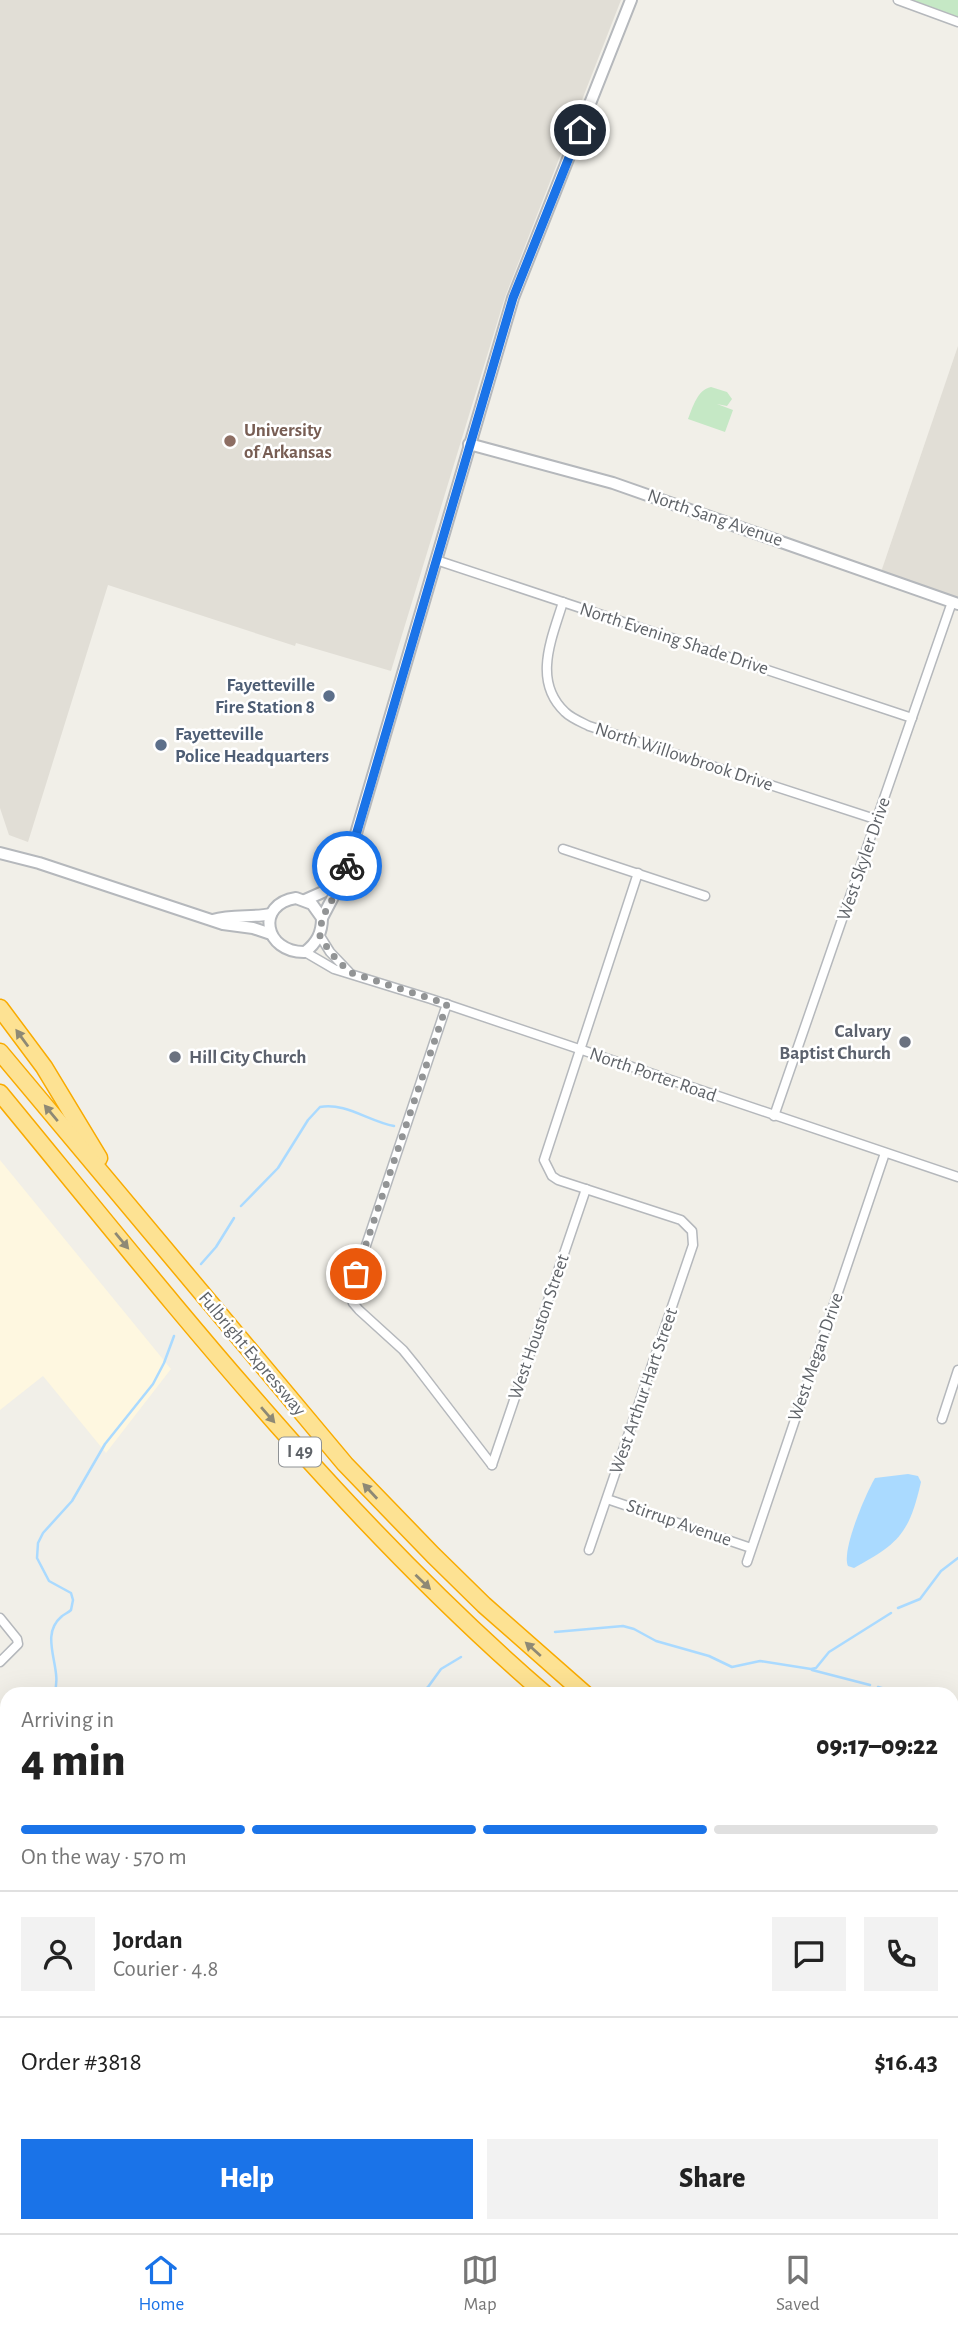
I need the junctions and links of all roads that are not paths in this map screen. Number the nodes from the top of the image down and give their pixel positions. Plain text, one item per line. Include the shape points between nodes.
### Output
1 (631, 0) edge
2 (898, 0) edge
3 (958, 22) edge
4 (469, 444) junction
5 (436, 560) junction
6 (563, 602) junction
7 (955, 603) edge
8 (912, 718) junction
9 (878, 820) junction
10 (564, 849) dead end
11 (0, 853) edge
12 (348, 860) junction
13 (638, 873) junction
14 (705, 896) dead end
15 (304, 900) junction
16 (271, 914) junction
17 (322, 918) junction
18 (214, 920) junction
19 (271, 934) junction
20 (320, 936) junction
21 (305, 952) junction
22 (349, 972) junction
23 (447, 1004) junction
24 (0, 1009) edge
25 (578, 1049) junction
26 (0, 1052) edge
27 (0, 1093) edge
28 (774, 1116) junction
29 (885, 1153) junction
30 (958, 1177) edge
31 (586, 1189) junction
32 (126, 1203) junction
33 (958, 1370) edge
34 (942, 1419) dead end
35 (607, 1499) junction
36 (751, 1548) junction
37 (589, 1550) dead end
38 (747, 1562) dead end
39 (0, 1618) edge
40 (0, 1662) edge
41 (537, 1687) edge
42 (577, 1687) edge

1 - 4 street via 513,298
2 - 3 street
4 - 5 street
4 - 7 street, North Sang Avenue via 613,483
5 - 6 street, North Evening Shade Drive
5 - 12 street
6 - 8 street, North Evening Shade Drive
6 - 9 street, North Willowbrook Drive via 546,658 549,688 565,712 589,726
7 - 8 street, West Skyler Drive
8 - 9 street, West Skyler Drive
9 - 28 street, West Skyler Drive
10 - 13 street
11 - 18 street
12 - 15 street via 323,892
12 - 17 street
13 - 14 street
13 - 25 street
15 - 16 street via 280,903
15 - 17 street
16 - 18 street
16 - 19 street
17 - 20 street
18 - 19 street
19 - 21 street via 282,947
20 - 21 street
20 - 22 street
21 - 22 street, North Porter Road
22 - 23 street, North Porter Road
23 - 25 street, North Porter Road
23 - 31 street, West Houston Street via 350,1293 359,1310 403,1350 492,1465
32 -> 24 highway via 44,1067
25 - 28 street, North Porter Road
25 - 31 street via 544,1160 558,1180
32 -> 26 highway, Fulbright Expressway / I 49
27 -> 41 highway, Fulbright Expressway / I 49 via 314,1469 468,1626
28 - 29 street, North Porter Road
29 - 30 street, North Porter Road
29 - 36 street, West Megan Drive
31 - 35 street, West Arthur Hart Street via 681,1220 692,1231 693,1245
42 -> 32 highway, Fulbright Expressway / I 49 via 484,1605 382,1504
33 - 34 street
35 - 36 street, Stirrup Avenue
35 - 37 street, West Arthur Hart Street
36 - 38 street, West Megan Drive
39 - 40 street via 18,1644

